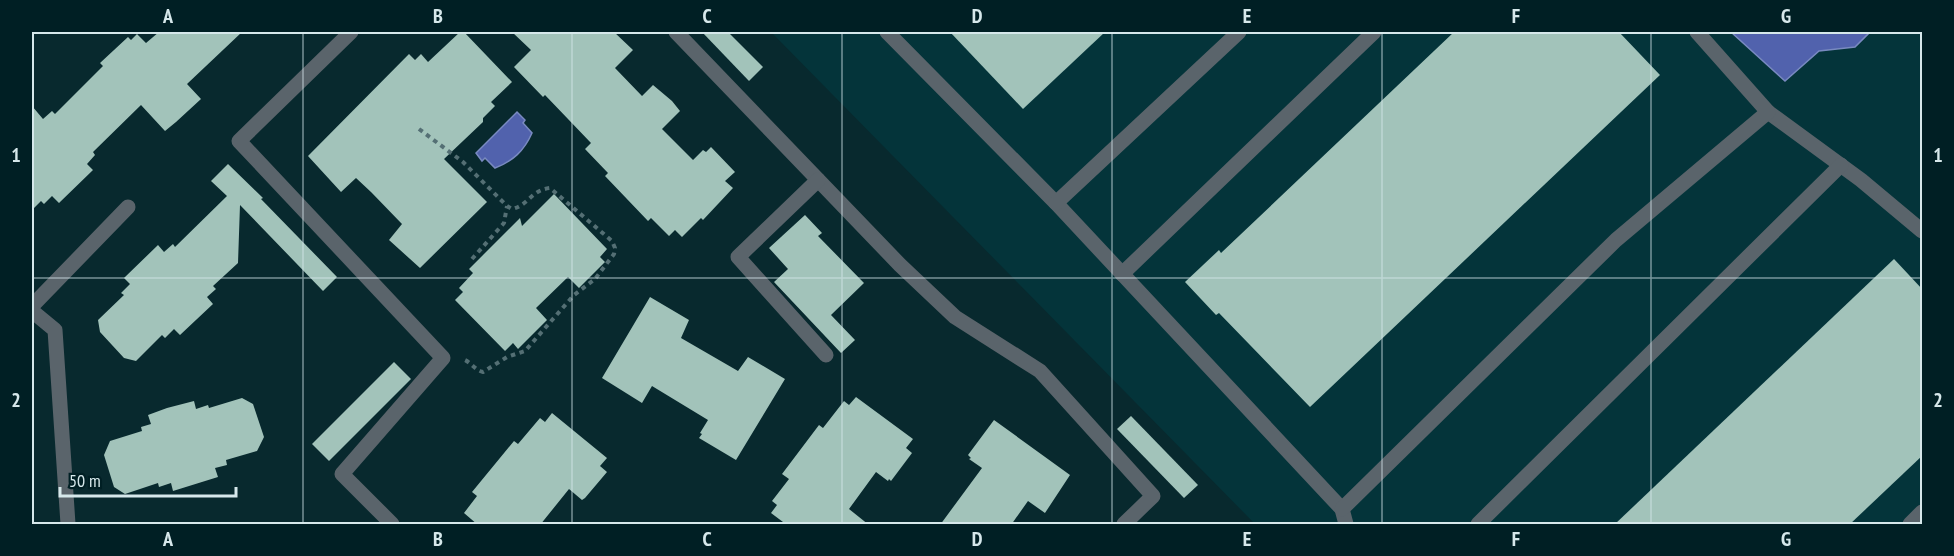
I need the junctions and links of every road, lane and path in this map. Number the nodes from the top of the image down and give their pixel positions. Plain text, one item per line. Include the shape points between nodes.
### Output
1 (351, 32) edge
2 (676, 32) edge
3 (887, 32) edge
4 (1239, 32) edge
5 (1374, 32) edge
6 (1696, 32) edge
7 (1768, 112) junction
8 (419, 129) dead end
9 (1840, 165) junction
10 (818, 180) junction
11 (1056, 204) junction
12 (507, 206) junction
13 (128, 207) dead end
14 (1923, 231) edge
15 (472, 259) dead end
16 (1122, 274) junction
17 (32, 306) edge
18 (32, 311) edge
19 (826, 355) dead end
20 (442, 358) junction
21 (1342, 509) junction
22 (1923, 512) edge
23 (68, 525) edge
24 (392, 525) edge
25 (1124, 525) edge
26 (1346, 525) edge
27 (1478, 525) edge
28 (1910, 525) edge

1 - 20 street via 239,141
2 - 10 street
3 - 11 street
4 - 11 street
5 - 16 street
6 - 7 street
7 - 9 street
7 - 21 street via 1616,240
8 - 12 path via 463,162
9 - 14 street
9 - 27 street
10 - 19 street via 738,257
10 - 25 street via 955,317 1040,371 1153,496
11 - 16 street
12 - 15 path via 504,223
12 - 20 path via 520,207 535,192 550,188 612,241 615,254 596,279 574,295 525,351 483,372 466,359
13 - 17 street
16 - 21 street
18 - 23 street via 55,330
20 - 24 street via 342,474
21 - 26 street
22 - 28 street

